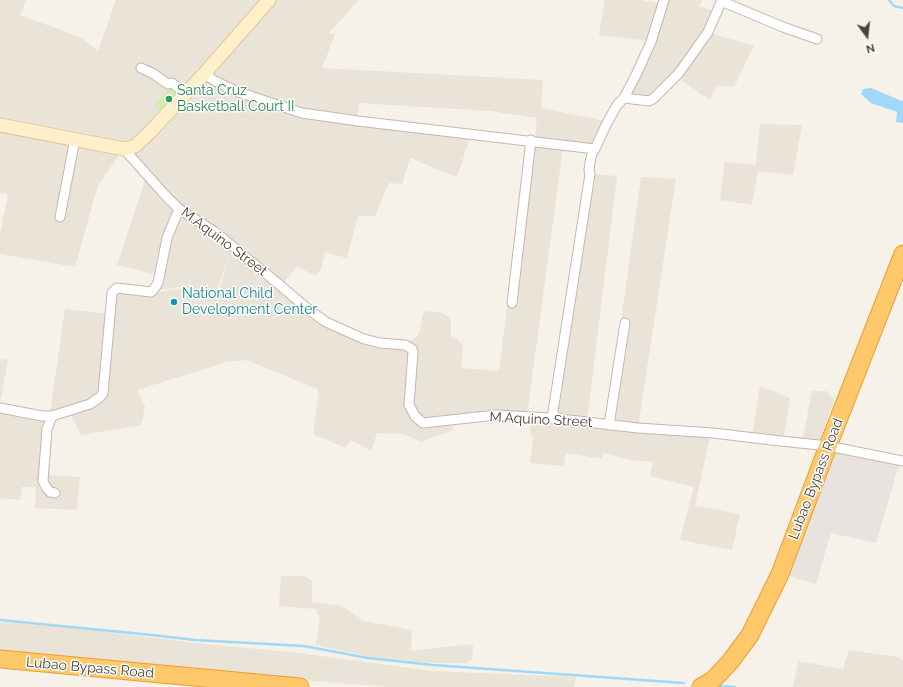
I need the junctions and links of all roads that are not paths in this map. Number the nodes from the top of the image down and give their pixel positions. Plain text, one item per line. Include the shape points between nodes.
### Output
1 (269, 0) edge
2 (664, 0) edge
3 (722, 1) edge
4 (817, 39) dead end
5 (141, 68) dead end
6 (204, 74) junction
7 (186, 94) junction
8 (624, 98) junction
9 (0, 125) edge
10 (75, 139) junction
11 (532, 140) junction
12 (124, 149) junction
13 (595, 149) junction
14 (179, 209) junction
15 (60, 217) dead end
16 (903, 254) edge
17 (512, 303) dead end
18 (625, 323) dead end
19 (0, 408) edge
20 (52, 416) junction
21 (552, 418) junction
22 (609, 425) junction
23 (828, 446) junction
24 (903, 461) edge
25 (55, 493) dead end
26 (0, 659) edge
27 (300, 687) edge
28 (701, 687) edge

1 - 6 street
2 - 8 street via 650,42
3 - 4 street
3 - 8 street via 708,32 679,73 653,99 649,101
5 - 7 street via 168,84 172,83
6 - 7 street
6 - 11 street via 238,92 302,113
7 - 12 street via 135,146
8 - 13 street via 617,105
9 - 10 street
10 - 12 street
10 - 15 street
11 - 13 street
11 - 17 street
12 - 14 street, M.Aquino Street
13 - 21 street via 592,150 590,162
14 - 20 street via 167,238 158,283 154,289 151,292 117,288 112,293 103,393 90,404
14 - 21 street, M.Aquino Street via 215,232 326,322 364,339 412,348 409,405 415,416 423,423 496,415
16 - 23 highway, Lubao Bypass Road
18 - 22 street
19 - 20 street
20 - 25 street via 47,429 42,481 50,492
21 - 22 street, M.Aquino Street
22 - 23 street, M.Aquino Street
23 - 24 street, M.Aquino Street
23 - 28 highway, Lubao Bypass Road via 780,574 750,635 730,662 713,680
26 - 27 highway, Lubao Bypass Road

